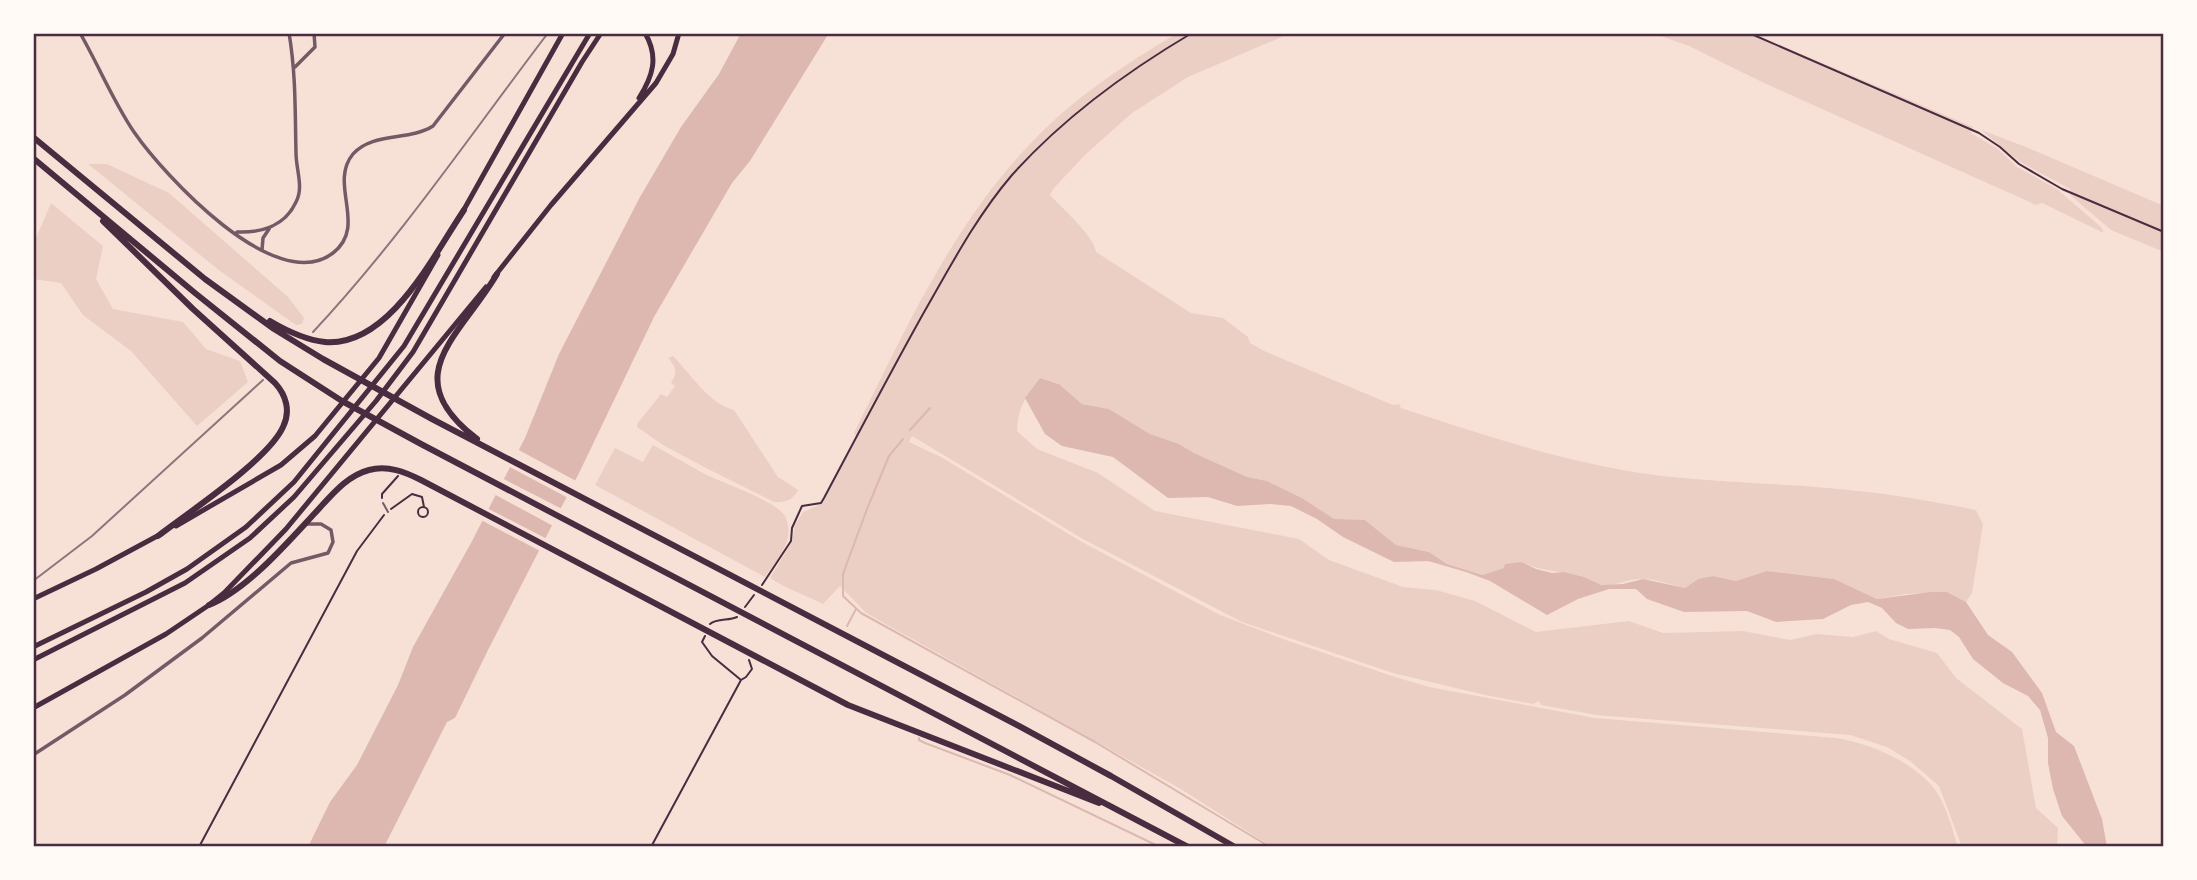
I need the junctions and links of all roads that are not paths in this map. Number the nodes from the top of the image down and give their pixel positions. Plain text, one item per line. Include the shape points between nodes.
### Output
1 (80, 33) edge
2 (289, 33) edge
3 (314, 33) edge
4 (505, 33) edge
5 (566, 33) edge
6 (590, 33) edge
7 (601, 33) edge
8 (645, 33) edge
9 (679, 33) edge
10 (295, 67) junction
11 (632, 110) junction
12 (33, 137) edge
13 (33, 158) edge
14 (72, 190) junction
15 (464, 210) junction
16 (270, 228) junction
17 (235, 232) junction
18 (262, 250) junction
19 (497, 274) junction
20 (236, 302) junction
21 (499, 454) junction
22 (383, 503) road end
23 (388, 512) road end
24 (305, 524) junction
25 (158, 536) junction
26 (33, 599) edge
27 (209, 605) junction
28 (33, 648) edge
29 (33, 660) edge
30 (35, 706) edge
31 (33, 755) edge
32 (1124, 813) junction
33 (1188, 847) edge
34 (1235, 847) edge

1 - 17 street via 144,145 193,201
2 - 10 street
3 - 10 street via 315,47
4 - 18 street via 430,127 367,145 353,155 345,175 349,226 334,252 303,262
5 - 15 main road
6 - 28 main road via 404,346 294,482 246,527 195,565
7 - 29 main road via 413,352 309,481 258,531 209,568
8 - 11 main road via 653,50 653,68
9 - 11 main road via 663,74
10 - 16 street via 300,191 293,208
11 - 19 main road
12 - 20 highway
13 - 14 highway
14 - 25 highway via 192,309 275,383 287,404 283,428 265,450
14 - 32 highway via 250,338 329,393
15 - 20 highway via 396,308 356,337 332,342 308,339
15 - 25 main road via 386,347 310,441 281,465
16 - 17 street
16 - 18 street
17 - 18 street
19 - 21 highway via 443,355 437,378 442,402 467,431
19 - 27 main road via 286,529
20 - 21 highway via 346,373
21 - 34 highway via 1111,776
22 - 23 lane
24 - 27 highway via 261,568
24 - 31 street via 318,523 331,530 333,542 328,553 291,563 125,695
24 - 32 highway via 357,474 384,468 410,474 744,653 877,718
25 - 26 main road
27 - 30 main road
32 - 33 highway

